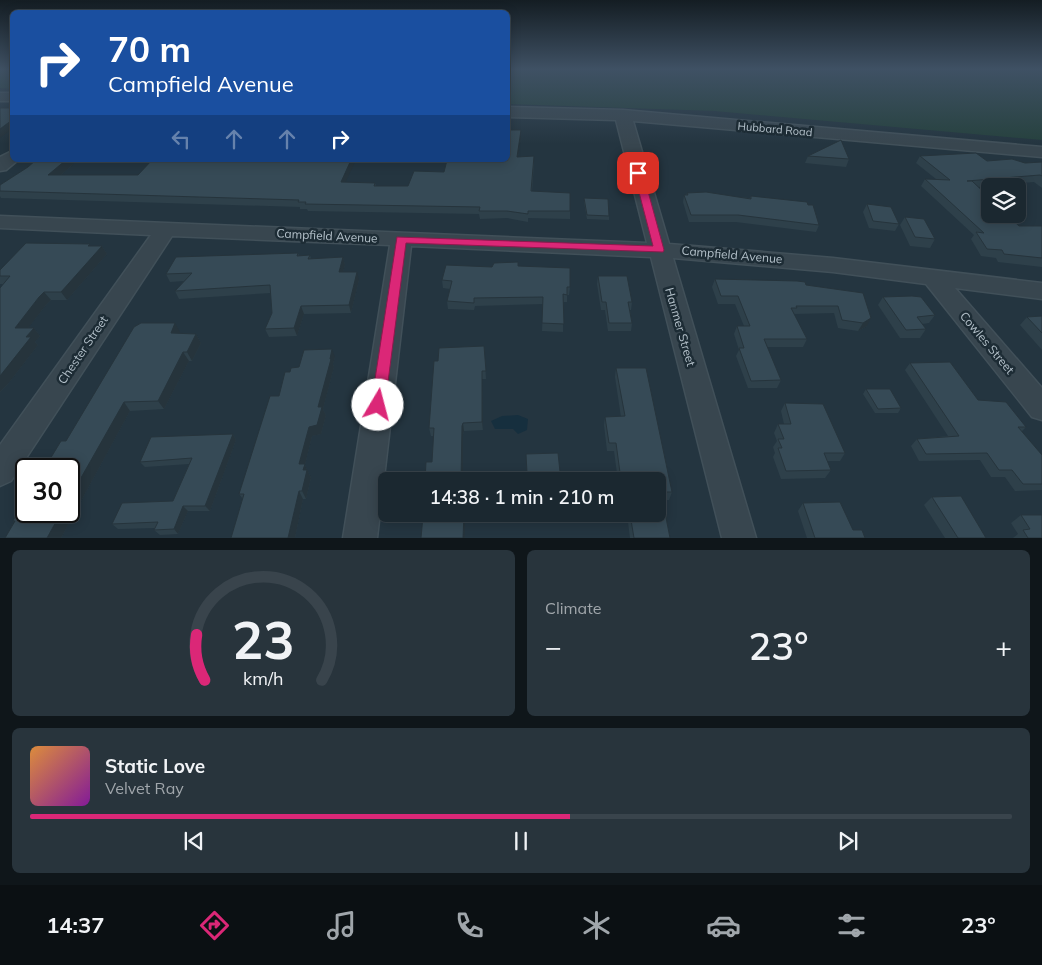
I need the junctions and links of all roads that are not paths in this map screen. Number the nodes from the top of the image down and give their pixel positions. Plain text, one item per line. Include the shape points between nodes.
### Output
1 (510, 112) edge
2 (623, 115) junction
3 (1042, 152) edge
4 (10, 158) edge
5 (0, 166) edge
6 (0, 222) edge
7 (166, 229) junction
8 (401, 240) junction
9 (659, 250) junction
10 (933, 277) junction
11 (1042, 291) edge
12 (1042, 408) edge
13 (0, 471) edge
14 (360, 538) edge
15 (738, 538) edge

1 - 2 street, Hubbard Road
2 - 3 street, Hubbard Road
2 - 9 street, Hanmer Street
4 - 5 street
6 - 7 street, Campfield Avenue
7 - 8 street, Campfield Avenue
7 - 13 street, Chester Street
8 - 9 street, Campfield Avenue
8 - 14 street
9 - 10 street, Campfield Avenue
9 - 15 street, Hanmer Street
10 - 11 street, Campfield Avenue
10 - 12 street, Cowles Street

